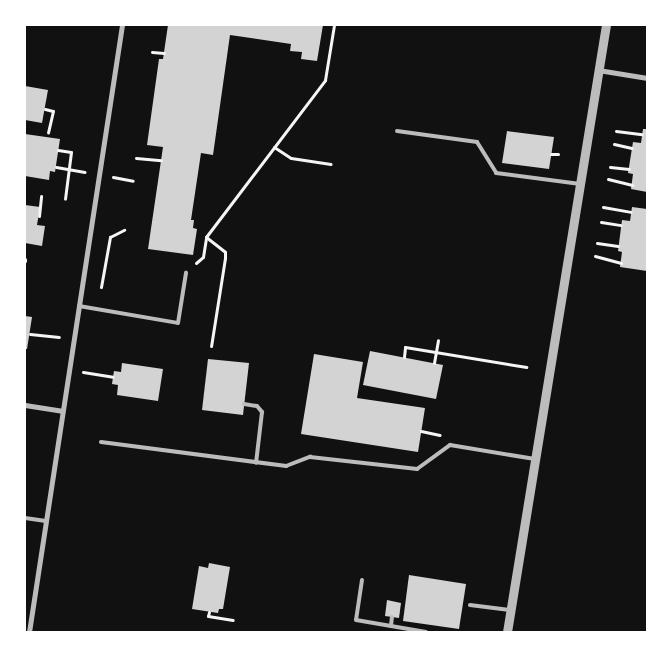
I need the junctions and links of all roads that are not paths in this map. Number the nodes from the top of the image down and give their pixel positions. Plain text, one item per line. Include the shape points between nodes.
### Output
1 (122, 25) edge
2 (606, 25) edge
3 (598, 70) junction
4 (647, 78) edge
5 (397, 131) dead end
6 (580, 184) junction
7 (186, 273) road end
8 (79, 306) junction
9 (244, 404) dead end
10 (25, 405) edge
11 (62, 411) junction
12 (101, 442) dead end
13 (535, 459) junction
14 (256, 463) junction
15 (25, 518) edge
16 (46, 521) junction
17 (362, 580) dead end
18 (470, 605) dead end
19 (511, 610) junction
20 (392, 617) dead end
21 (391, 626) junction
22 (29, 632) edge
23 (426, 632) edge
24 (507, 632) edge

1 - 8 street
2 - 3 street
3 - 4 street
3 - 6 street
5 - 6 lane via 476,142 496,174
6 - 13 street
7 - 8 lane via 178,323
8 - 11 street
9 - 14 lane via 257,406 264,420
10 - 11 street
11 - 16 street
12 - 14 lane
13 - 14 lane via 450,445 417,469 310,457 286,466
13 - 19 street
15 - 16 lane
16 - 22 street
17 - 21 lane via 356,620
18 - 19 lane
19 - 24 street
20 - 21 lane
21 - 23 lane

